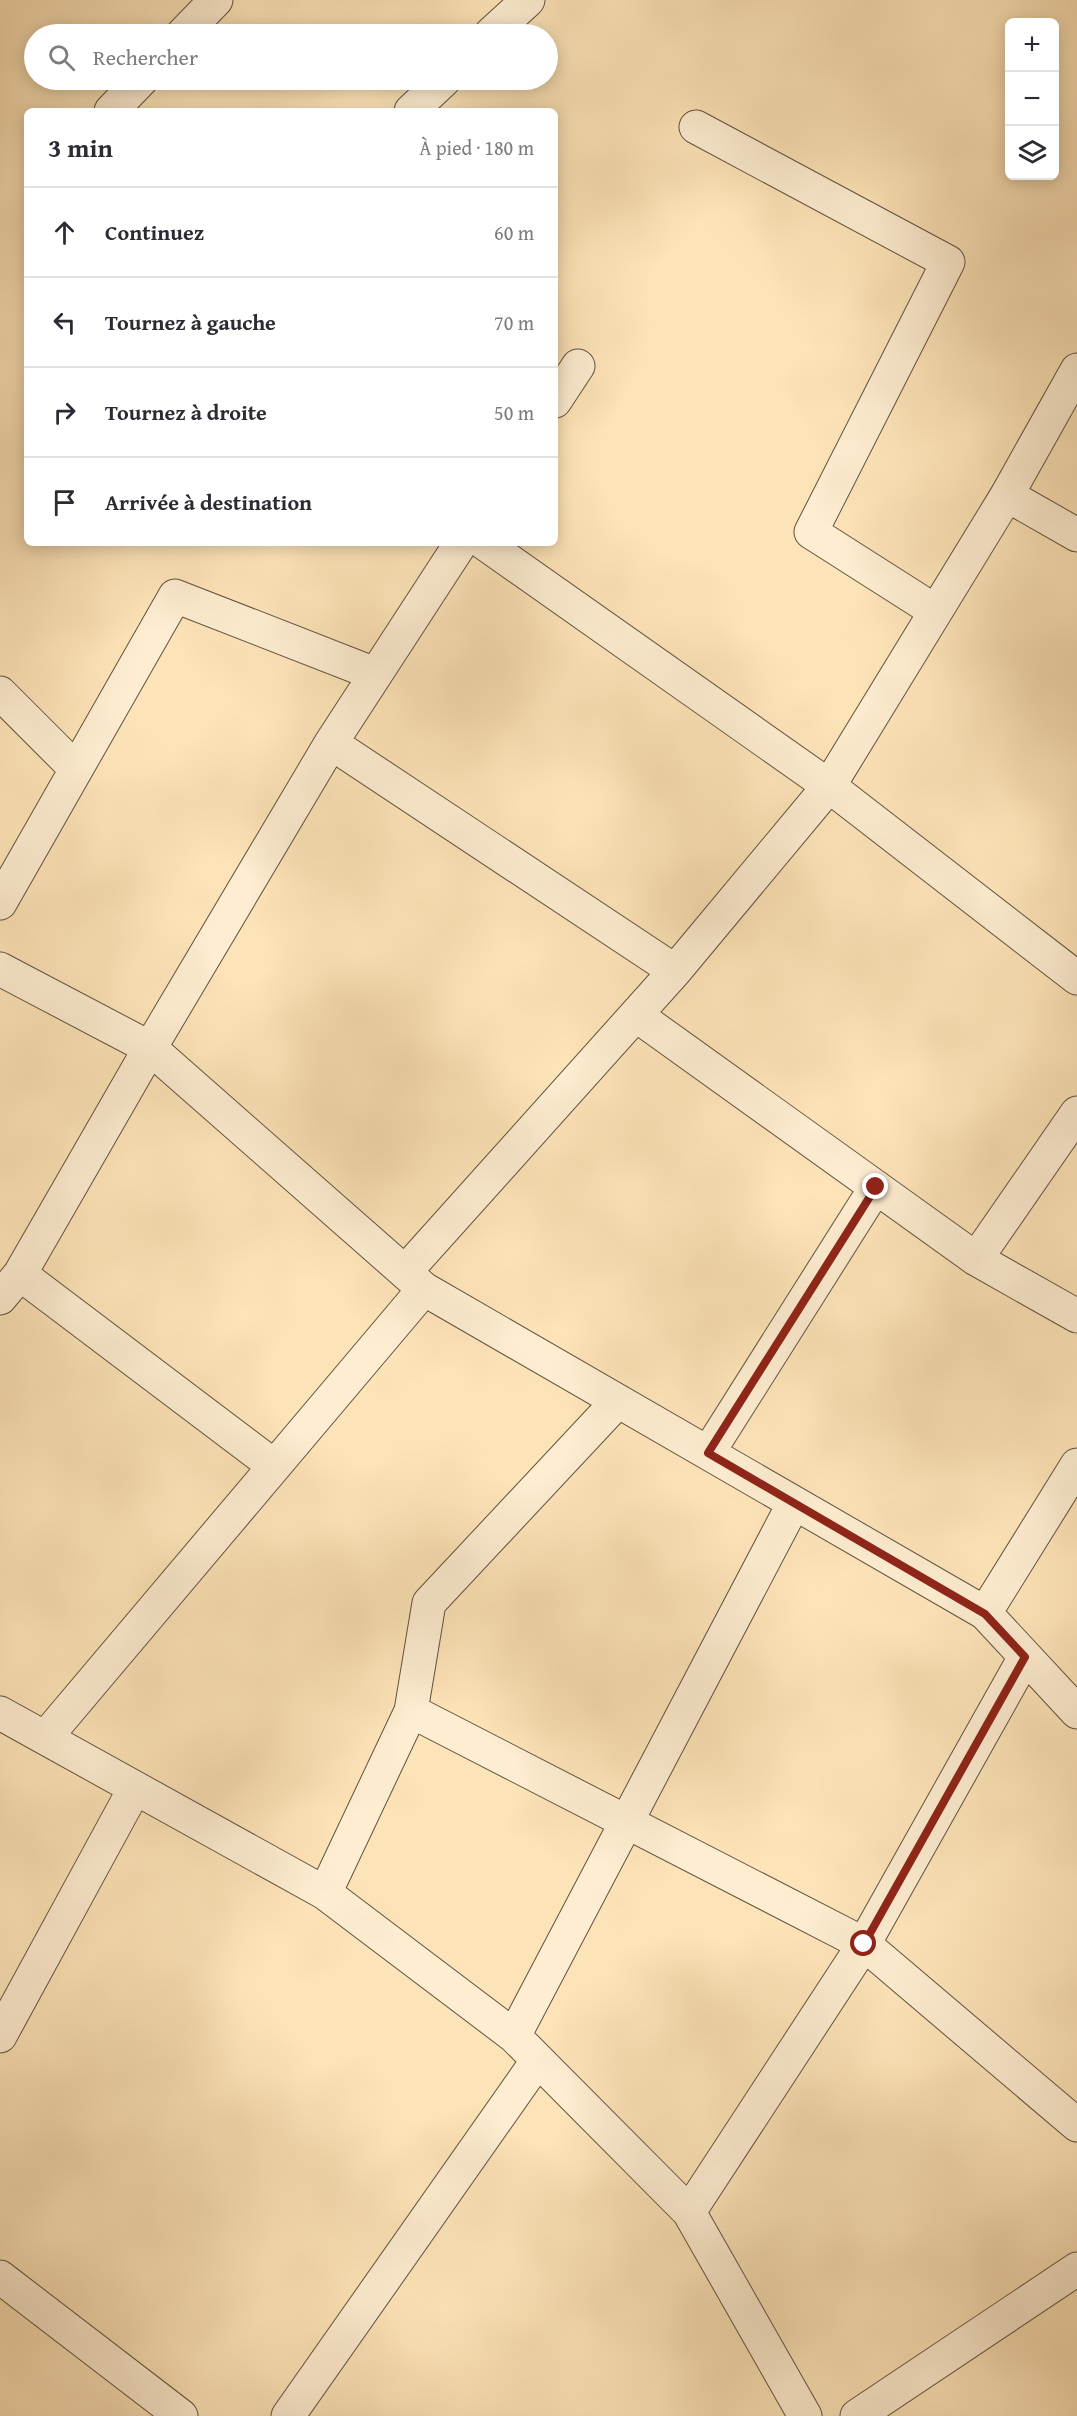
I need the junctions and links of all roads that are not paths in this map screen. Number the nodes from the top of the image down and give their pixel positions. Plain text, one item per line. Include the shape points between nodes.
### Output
1 (216, 0) edge
2 (528, 0) edge
3 (193, 24) edge
4 (502, 24) edge
5 (131, 90) edge
6 (433, 90) edge
7 (114, 108) edge
8 (414, 108) edge
9 (696, 127) dead end
10 (578, 366) dead end
11 (1077, 370) edge
12 (558, 396) edge
13 (1007, 495) junction
14 (1077, 535) edge
15 (459, 546) edge
16 (488, 546) edge
17 (935, 611) junction
18 (375, 674) junction
19 (0, 693) edge
20 (331, 743) junction
21 (76, 769) junction
22 (829, 786) junction
23 (0, 903) edge
24 (1073, 965) edge
25 (0, 969) edge
26 (675, 972) junction
27 (636, 1015) junction
28 (150, 1048) junction
29 (1077, 1113) edge
30 (876, 1187) junction
31 (976, 1258) junction
32 (414, 1280) junction
33 (10, 1286) edge
34 (1077, 1316) edge
35 (618, 1401) junction
36 (708, 1453) junction
37 (1077, 1465) edge
38 (274, 1466) junction
39 (794, 1503) junction
40 (985, 1614) junction
41 (1025, 1657) junction
42 (411, 1711) junction
43 (1077, 1712) edge
44 (0, 1713) edge
45 (45, 1738) junction
46 (135, 1788) junction
47 (626, 1821) junction
48 (325, 1893) junction
49 (864, 1944) junction
50 (0, 2036) edge
51 (514, 2036) junction
52 (538, 2060) junction
53 (1077, 2125) edge
54 (690, 2212) junction
55 (1077, 2269) edge
56 (0, 2277) edge
57 (181, 2416) edge
58 (288, 2416) edge
59 (805, 2416) edge
60 (857, 2416) edge

1 - 3 street
2 - 4 street
5 - 7 street
6 - 8 street
9 - 17 street via 948,262 811,532
10 - 12 street
11 - 13 street
13 - 14 street
13 - 17 street
15 - 18 street
16 - 22 street
17 - 22 street
18 - 20 street
18 - 21 street via 175,596
19 - 21 street
20 - 26 street
20 - 28 street
21 - 23 street
22 - 24 street
22 - 26 street
25 - 28 street
26 - 27 street
27 - 30 street
27 - 32 street
28 - 32 street
28 - 33 street
29 - 31 street
30 - 31 street
30 - 36 street
31 - 34 street
32 - 35 street
32 - 38 street
33 - 38 street
35 - 36 street
35 - 42 street via 429,1603
36 - 39 street
37 - 40 street
38 - 45 street
39 - 40 street
39 - 47 street
40 - 41 street
41 - 43 street
41 - 49 street
42 - 47 street
42 - 48 street
44 - 45 street
45 - 46 street
46 - 48 street
46 - 50 street
47 - 49 street
47 - 51 street
48 - 51 street
49 - 53 street
49 - 54 street
51 - 52 street
52 - 54 street
52 - 58 street
54 - 59 street
55 - 60 street
56 - 57 street

